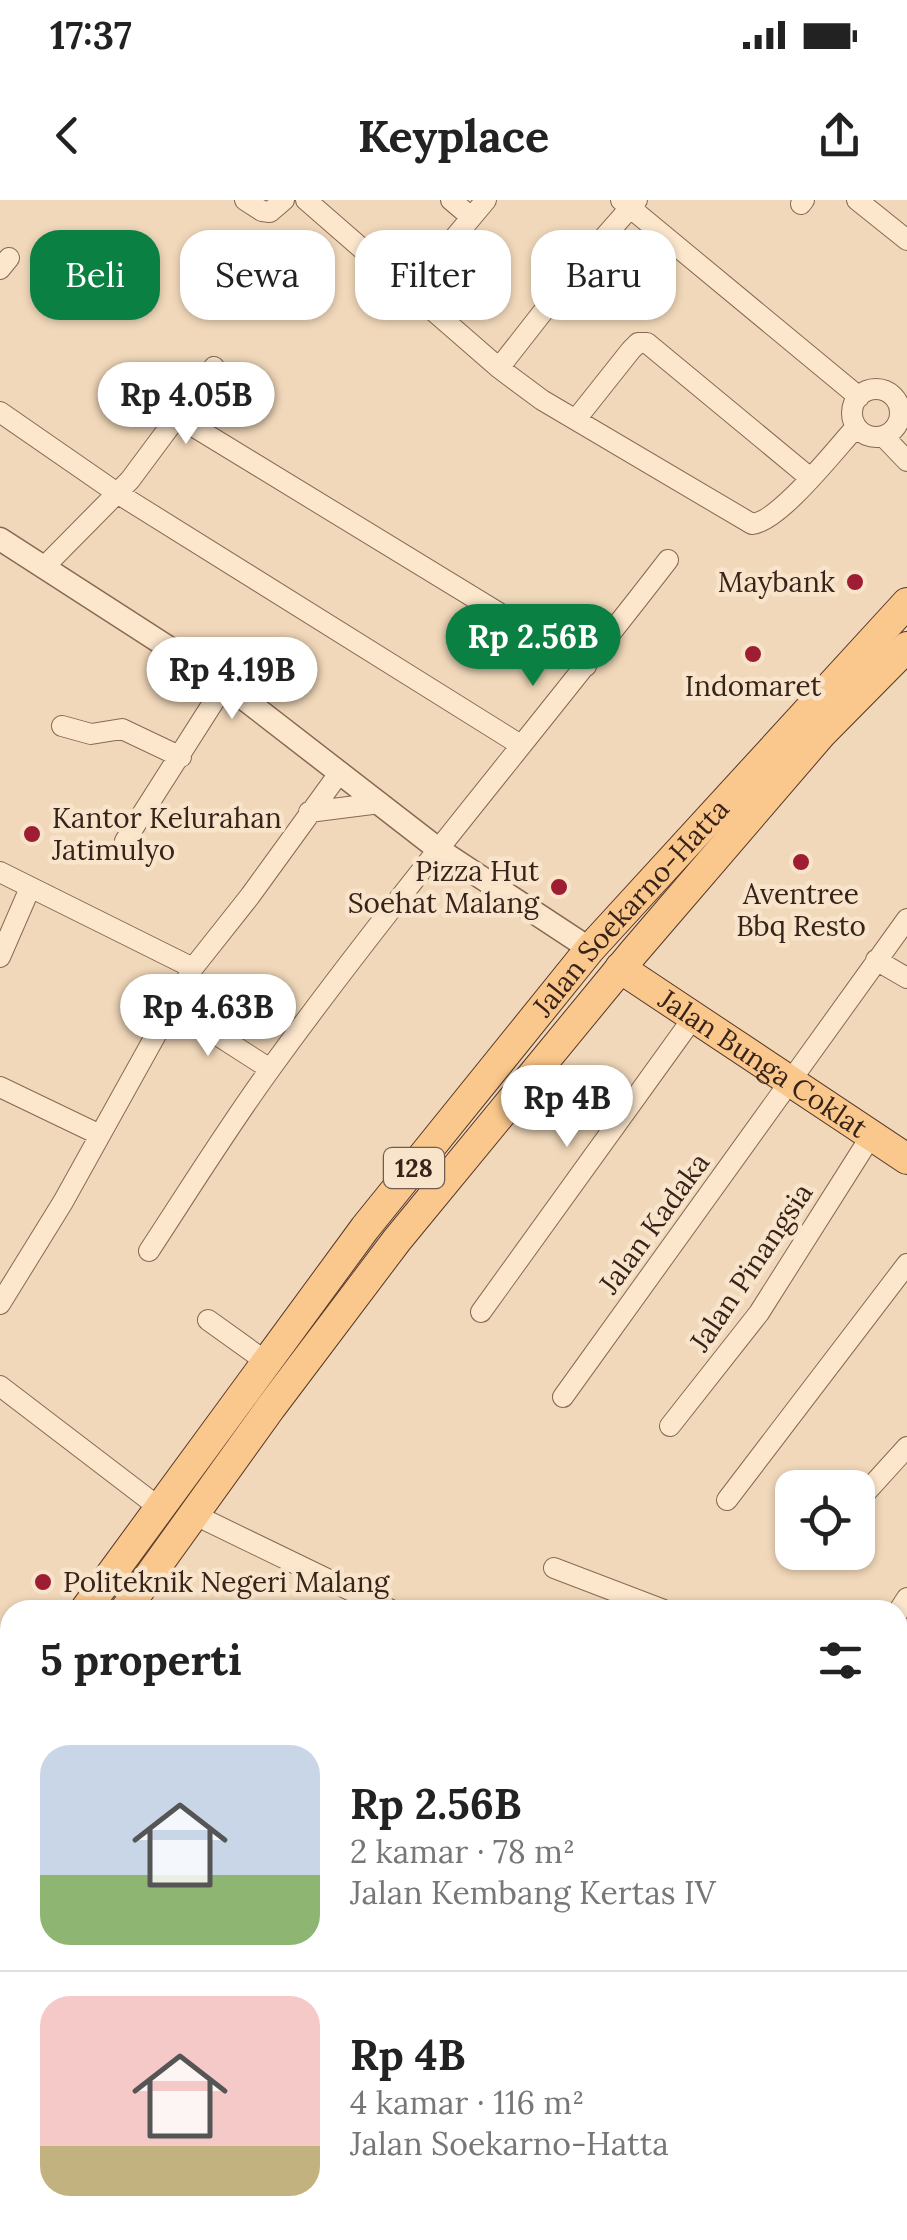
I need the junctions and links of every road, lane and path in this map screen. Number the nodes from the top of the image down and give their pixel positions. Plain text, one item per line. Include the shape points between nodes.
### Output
1 (245, 200) edge
2 (284, 200) edge
3 (306, 200) edge
4 (451, 200) edge
5 (486, 200) edge
6 (858, 200) edge
7 (889, 200) edge
8 (629, 202) edge
9 (470, 217) junction
10 (459, 230) edge
11 (901, 234) edge
12 (355, 242) edge
13 (444, 320) edge
14 (214, 367) dead end
15 (499, 368) junction
16 (900, 391) edge
17 (859, 396) junction
18 (0, 412) edge
19 (178, 417) junction
20 (576, 418) junction
21 (903, 422) edge
22 (856, 427) junction
23 (884, 436) junction
24 (907, 461) edge
25 (809, 477) junction
26 (118, 493) junction
27 (0, 539) edge
28 (668, 560) dead end
29 (44, 567) junction
30 (907, 602) edge
31 (907, 647) edge
32 (586, 666) junction
33 (225, 684) junction
34 (62, 726) dead end
35 (519, 744) junction
36 (181, 757) junction
37 (340, 772) junction
38 (380, 803) junction
39 (309, 812) junction
40 (125, 841) dead end
41 (438, 849) junction
42 (0, 872) edge
43 (30, 888) junction
44 (907, 919) edge
45 (590, 949) junction
46 (0, 957) edge
47 (876, 960) junction
48 (192, 968) junction
49 (620, 968) junction
50 (907, 978) edge
51 (172, 1006) junction
52 (693, 1018) junction
53 (270, 1069) junction
54 (790, 1080) junction
55 (0, 1087) edge
56 (100, 1135) junction
57 (872, 1136) junction
58 (907, 1159) edge
59 (149, 1252) dead end
60 (907, 1264) edge
61 (0, 1304) edge
62 (481, 1312) dead end
63 (208, 1320) dead end
64 (268, 1363) junction
65 (0, 1386) edge
66 (563, 1398) dead end
67 (259, 1400) junction
68 (670, 1426) dead end
69 (907, 1447) edge
70 (875, 1482) edge
71 (727, 1500) dead end
72 (161, 1509) junction
73 (193, 1514) junction
74 (554, 1568) dead end
75 (93, 1600) edge
76 (133, 1600) edge
77 (370, 1600) edge
78 (638, 1600) edge

1 - 2 street via 270,212
3 - 12 street
4 - 9 street
5 - 9 street
6 - 11 street
7 - 11 street
8 - 15 street
8 - 17 street
9 - 10 street
13 - 15 street
14 - 19 street
15 - 20 street
16 - 17 street
16 - 21 street
17 - 22 street via 852,414
18 - 26 street
19 - 26 street
19 - 32 street
20 - 25 street via 752,524 781,511
20 - 25 street via 630,350 647,343
21 - 23 street
22 - 23 street via 867,436
22 - 25 street
23 - 24 street
26 - 29 street
26 - 35 street
27 - 29 street
28 - 32 street
29 - 33 street
30 - 45 main road, Jalan Soekarno-Hatta / 128
31 - 49 main road, Jalan Soekarno-Hatta / 128 via 821,734
32 - 35 street
33 - 36 street
33 - 37 street
34 - 36 street via 91,734 122,728
35 - 41 street
36 - 40 street
37 - 38 street
37 - 39 street
38 - 39 street
38 - 41 street
39 - 48 street
41 - 45 street
41 - 53 street
42 - 43 street
43 - 46 street
43 - 48 street
44 - 47 street, Jalan Kadaka
45 - 64 main road, Jalan Soekarno-Hatta / 128 via 365,1228
47 - 50 street
47 - 54 street, Jalan Kadaka
48 - 51 street
49 - 52 main road, Jalan Bunga Coklat
49 - 67 main road, Jalan Soekarno-Hatta / 128
51 - 53 street
51 - 56 street
52 - 54 main road, Jalan Bunga Coklat
52 - 62 street
53 - 59 street
54 - 57 main road, Jalan Bunga Coklat
54 - 66 street, Jalan Kadaka
55 - 56 street
56 - 61 street
57 - 58 main road, Jalan Bunga Coklat
57 - 68 street, Jalan Pinangsia via 759,1313
60 - 71 street
63 - 64 street
64 - 67 main road, Jalan Soekarno-Hatta / 128
65 - 72 street
67 - 72 main road, Jalan Soekarno-Hatta / 128
67 - 73 main road, Jalan Soekarno-Hatta / 128
69 - 70 street
72 - 75 main road, Jalan Soekarno-Hatta / 128
73 - 76 main road, Jalan Soekarno-Hatta / 128
73 - 77 street
74 - 78 street

